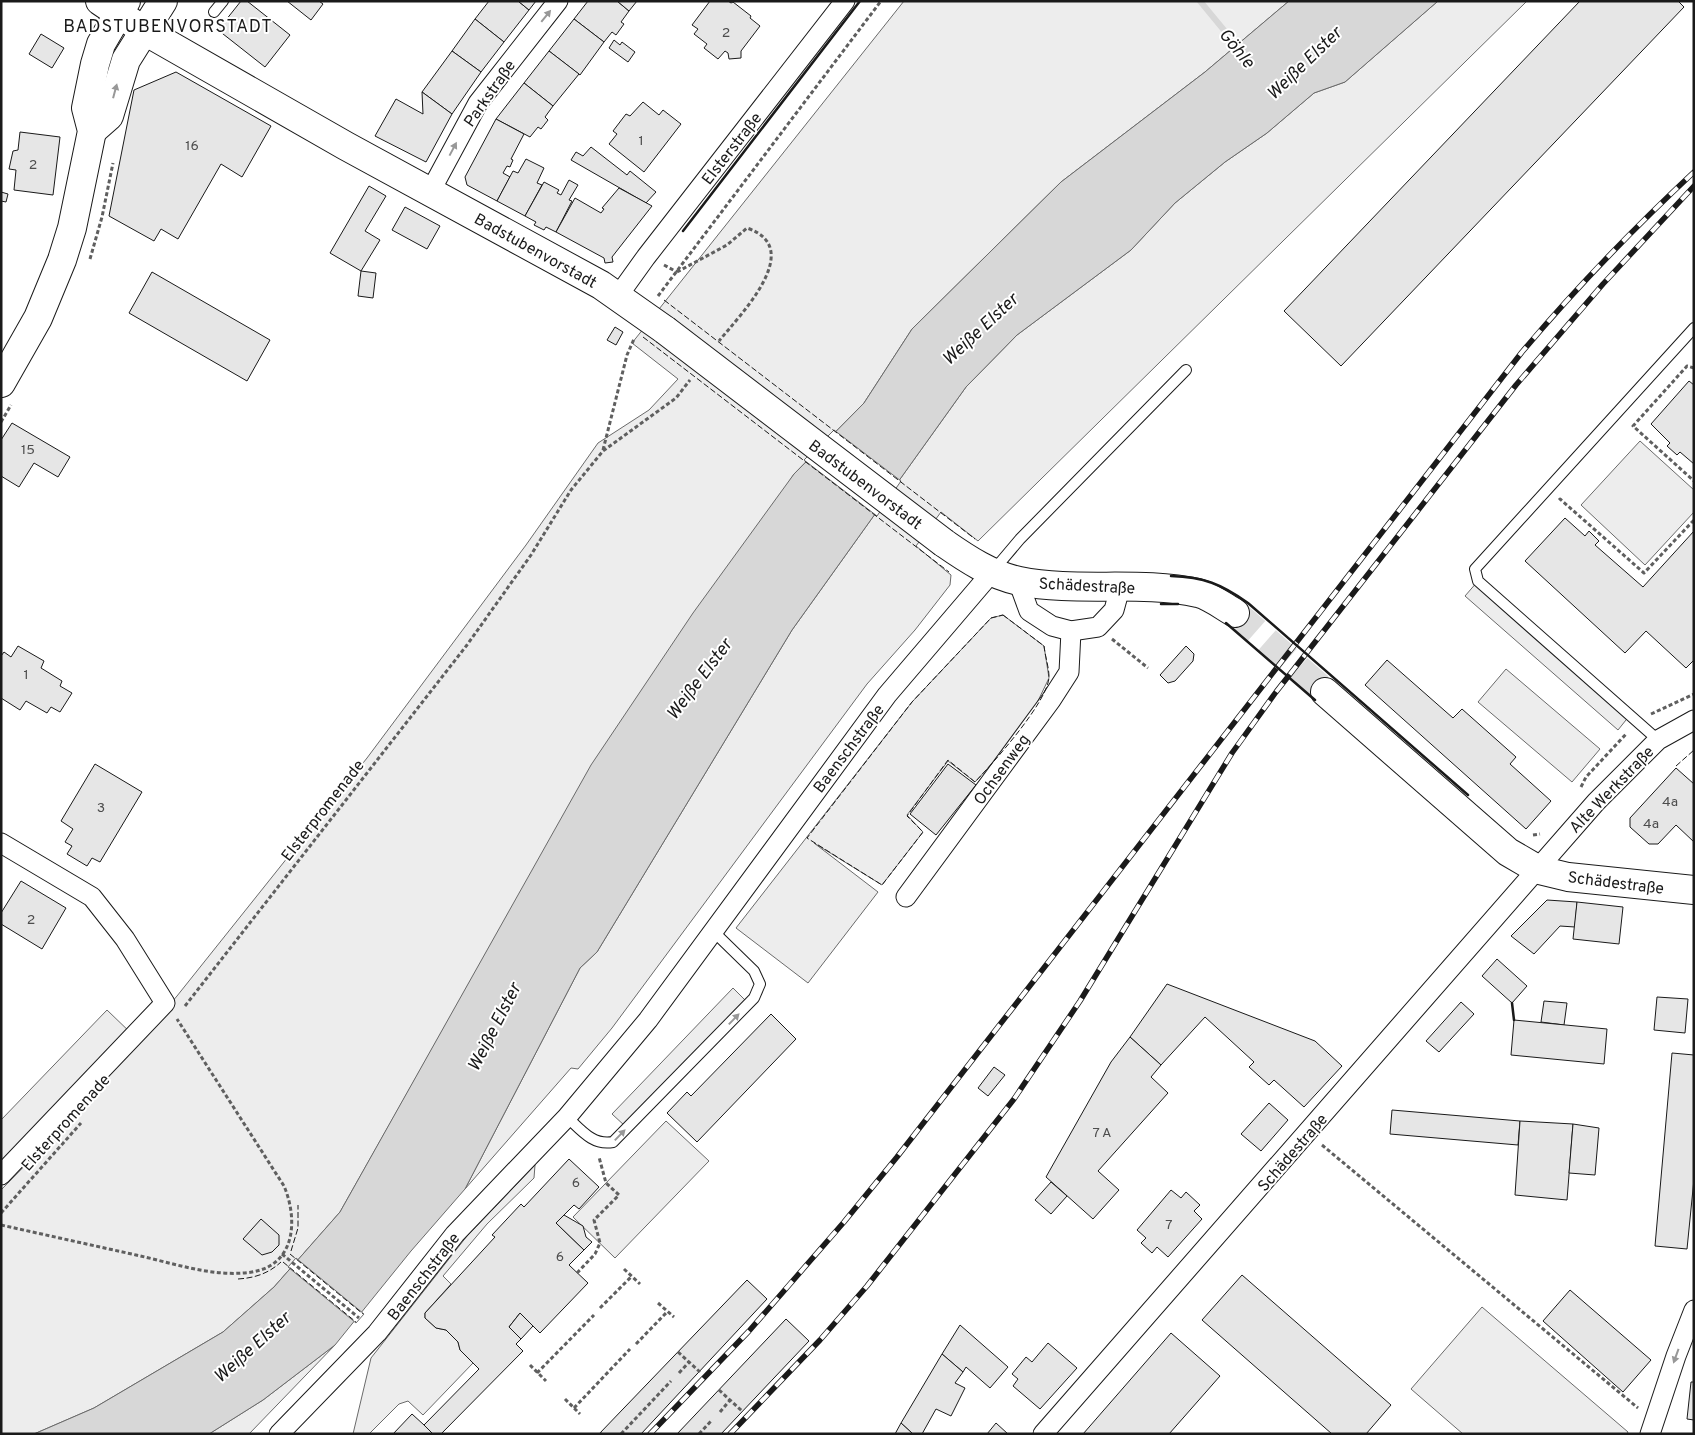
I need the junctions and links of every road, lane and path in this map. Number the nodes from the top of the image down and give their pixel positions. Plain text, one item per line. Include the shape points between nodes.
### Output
1 (163, 1) edge
2 (223, 1) edge
3 (558, 1) edge
4 (845, 1) edge
5 (881, 1) edge
6 (115, 5) edge
7 (214, 12) dead end
8 (144, 30) junction
9 (92, 131) junction
10 (430, 192) junction
11 (677, 272) junction
12 (618, 296) junction
13 (654, 300) dead end
14 (1694, 328) edge
15 (635, 337) dead end
16 (714, 348) dead end
17 (1694, 368) edge
18 (1186, 370) dead end
19 (692, 376) dead end
20 (1, 383) edge
21 (603, 451) junction
22 (1694, 480) edge
23 (1554, 506) dead end
24 (1694, 520) edge
25 (944, 543) joint
26 (992, 572) junction
27 (1018, 581) junction
28 (1120, 588) junction
29 (1235, 613) tunnel mouth
30 (1098, 627) junction
31 (1071, 631) junction
32 (1148, 668) dead end
33 (1325, 692) tunnel mouth
34 (1692, 724) edge
35 (1658, 740) junction
36 (1, 843) edge
37 (1539, 870) junction
38 (1694, 890) edge
39 (906, 897) dead end
40 (714, 932) junction
41 (170, 1010) junction
42 (169, 1024) dead end
43 (567, 1117) junction
44 (85, 1118) dead end
45 (1308, 1133) junction
46 (594, 1142) junction
47 (1, 1175) edge
48 (1, 1213) edge
49 (1, 1225) edge
50 (282, 1254) junction
51 (624, 1269) dead end
52 (577, 1273) dead end
53 (632, 1276) junction
54 (640, 1284) dead end
55 (658, 1303) dead end
56 (600, 1308) dead end
57 (1694, 1310) edge
58 (668, 1312) junction
59 (594, 1315) dead end
60 (674, 1317) dead end
61 (359, 1318) dead end
62 (636, 1344) dead end
63 (630, 1349) dead end
64 (678, 1352) dead end
65 (689, 1362) junction
66 (530, 1365) dead end
67 (537, 1372) junction
68 (700, 1372) dead end
69 (679, 1373) dead end
70 (546, 1381) dead end
71 (671, 1381) dead end
72 (719, 1390) dead end
73 (565, 1399) dead end
74 (730, 1400) junction
75 (574, 1408) junction
76 (720, 1412) dead end
77 (742, 1412) dead end
78 (580, 1414) dead end
79 (712, 1420) dead end
80 (1652, 1427) edge
81 (279, 1434) edge
82 (620, 1434) edge
83 (699, 1434) edge
84 (1044, 1434) edge

1 - 8 main road
2 - 7 lane
10 -> 3 street, Parkstraße via 478,103
4 - 12 street, Elsterstraße
5 - 11 path
6 - 8 main road, Badstubenvorstadt
6 - 9 main road via 89,86 86,108
9 -> 8 main road via 109,116 120,75
8 - 10 main road, Badstubenvorstadt
9 - 20 main road via 74,220 62,260 38,318
10 - 12 main road, Badstubenvorstadt
11 - 13 path
11 - 16 path via 726,245 747,228 764,238 771,248 768,274
12 - 25 main road, Badstubenvorstadt, bridge
14 - 35 lane via 1475,569 1478,581
15 - 21 path via 627,355
17 - 22 path via 1687,366 1634,426
18 - 26 lane
19 - 21 path, Elsterpromenade via 676,398
21 - 41 path, Elsterpromenade via 571,490 467,645
23 - 24 path via 1560,499 1644,573
25 - 26 main road, Schädestraße
26 - 27 main road, Schädestraße
26 - 40 street, Baenschstraße via 887,695
27 - 28 main road, Schädestraße
27 - 31 street via 1029,611 1052,626
28 - 29 main road, Schädestraße via 1199,593
28 - 30 street via 1114,610
30 - 31 street
30 - 32 path
31 - 39 street, Ochsenweg via 1068,672 1051,700
33 - 37 main road, Schädestraße via 1508,852
34 - 35 street, Alte Werkstraße
35 - 37 street, Alte Werkstraße via 1596,802
36 - 41 street via 92,897 125,939
37 - 38 main road, Schädestraße via 1594,881
37 - 45 street, Schädestraße
40 - 43 street, Baenschstraße via 648,1020
46 -> 40 lane via 613,1142 754,998 760,984 754,971
41 - 42 path, Elsterpromenade
41 - 47 street
41 - 50 path via 284,1186 293,1220
43 - 46 lane
43 - 81 street, Baenschstraße via 456,1234 377,1333
44 - 48 path, Elsterpromenade
45 - 80 path
45 - 84 street, Schädestraße
46 - 52 path via 606,1183 619,1195 594,1220 600,1243
49 - 50 path via 181,1266 228,1273 253,1272 266,1267
50 - 61 path
51 - 53 path
53 - 54 path
53 - 56 path
55 - 58 path
57 -> 80 street
58 - 60 path
58 - 62 path
59 - 67 path
63 - 75 path
64 - 65 path
65 - 68 path
65 - 69 path
66 - 67 path
67 - 70 path
71 - 82 path
72 - 74 path
73 - 75 path
74 - 76 path
74 - 77 path
75 - 78 path
79 - 83 path

